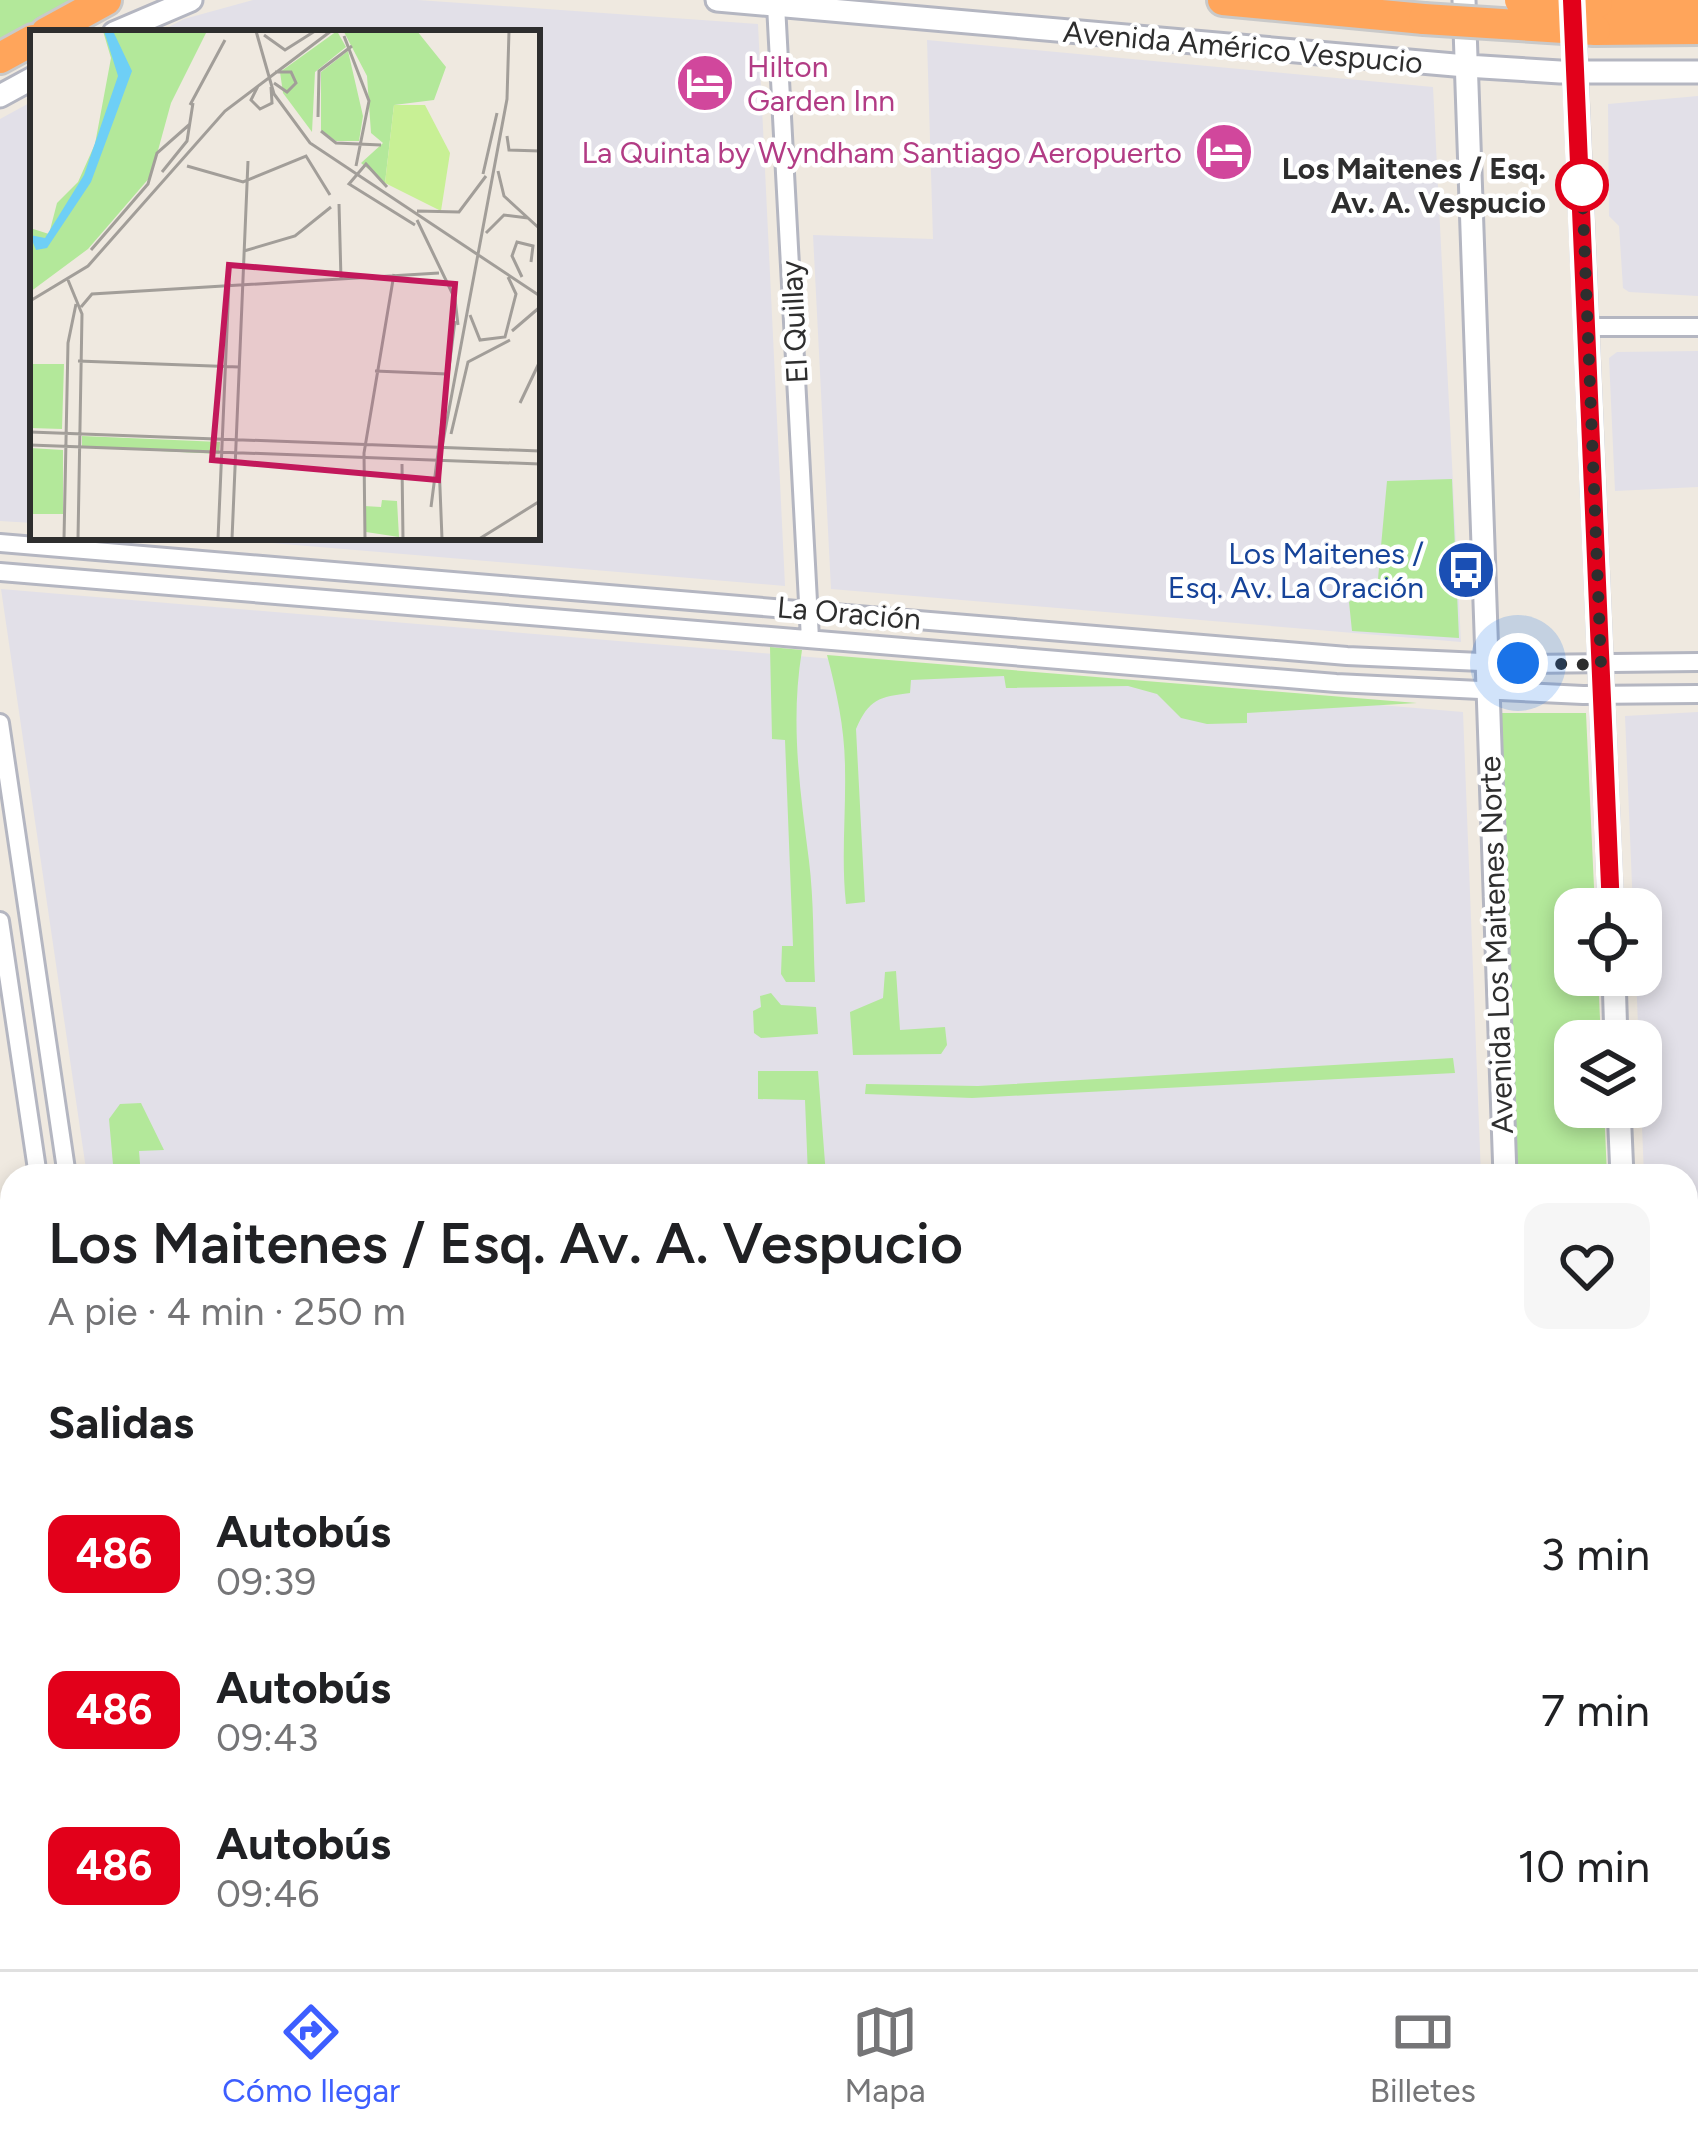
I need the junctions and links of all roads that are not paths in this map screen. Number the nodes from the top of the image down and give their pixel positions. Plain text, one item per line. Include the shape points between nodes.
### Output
1 (106, 0) edge
2 (191, 0) edge
3 (718, 0) edge
4 (1223, 0) edge
5 (1464, 0) edge
6 (1520, 0) edge
7 (1698, 3) edge
8 (776, 5) junction
9 (1594, 16) edge
10 (1698, 29) edge
11 (51, 30) edge
12 (121, 30) edge
13 (30, 42) edge
14 (1698, 45) edge
15 (0, 58) edge
16 (1466, 66) junction
17 (1577, 72) junction
18 (1698, 72) edge
19 (30, 80) edge
20 (0, 97) edge
21 (1588, 327) junction
22 (1698, 327) edge
23 (0, 542) edge
24 (0, 572) edge
25 (810, 610) junction
26 (810, 639) junction
27 (1698, 662) edge
28 (1488, 663) junction
29 (1601, 665) junction
30 (1486, 692) junction
31 (1698, 694) edge
32 (1602, 695) junction
33 (0, 723) edge
34 (1610, 888) edge
35 (0, 921) edge
36 (40, 991) junction
37 (5, 996) edge
38 (1620, 1128) edge
39 (36, 1164) edge
40 (65, 1164) edge
41 (1505, 1164) edge
42 (1621, 1164) edge

1 - 11 highway
2 - 12 street
3 - 8 street, Avenida Américo Vespucio
4 - 9 highway, bridge via 1424,19
5 - 16 street, Avenida Los Maitenes Norte
6 - 9 highway, bridge
7 - 9 highway
8 - 16 street, Avenida Américo Vespucio
8 - 25 street, El Quillay
9 - 10 highway
9 - 14 highway
9 - 17 street
13 - 15 highway
16 - 17 street, Avenida Américo Vespucio
16 - 28 street, Avenida Los Maitenes Norte
17 - 18 street, Avenida Américo Vespucio
17 - 21 street
19 - 20 street
21 - 22 street
21 - 29 street
23 - 25 street, La Oración
24 - 26 street, La Oración
25 - 26 street, El Quillay
25 - 28 street, La Oración
26 - 30 street, La Oración
27 - 29 street, La Oración
28 - 29 street, La Oración
28 - 30 street, Avenida Los Maitenes Norte
29 - 32 street
30 - 32 street, La Oración
30 - 41 street, Avenida Los Maitenes Norte
31 - 32 street, La Oración
32 - 34 street
33 - 36 street
35 - 37 street
36 - 37 street
36 - 40 street
37 - 39 street
38 - 42 street

